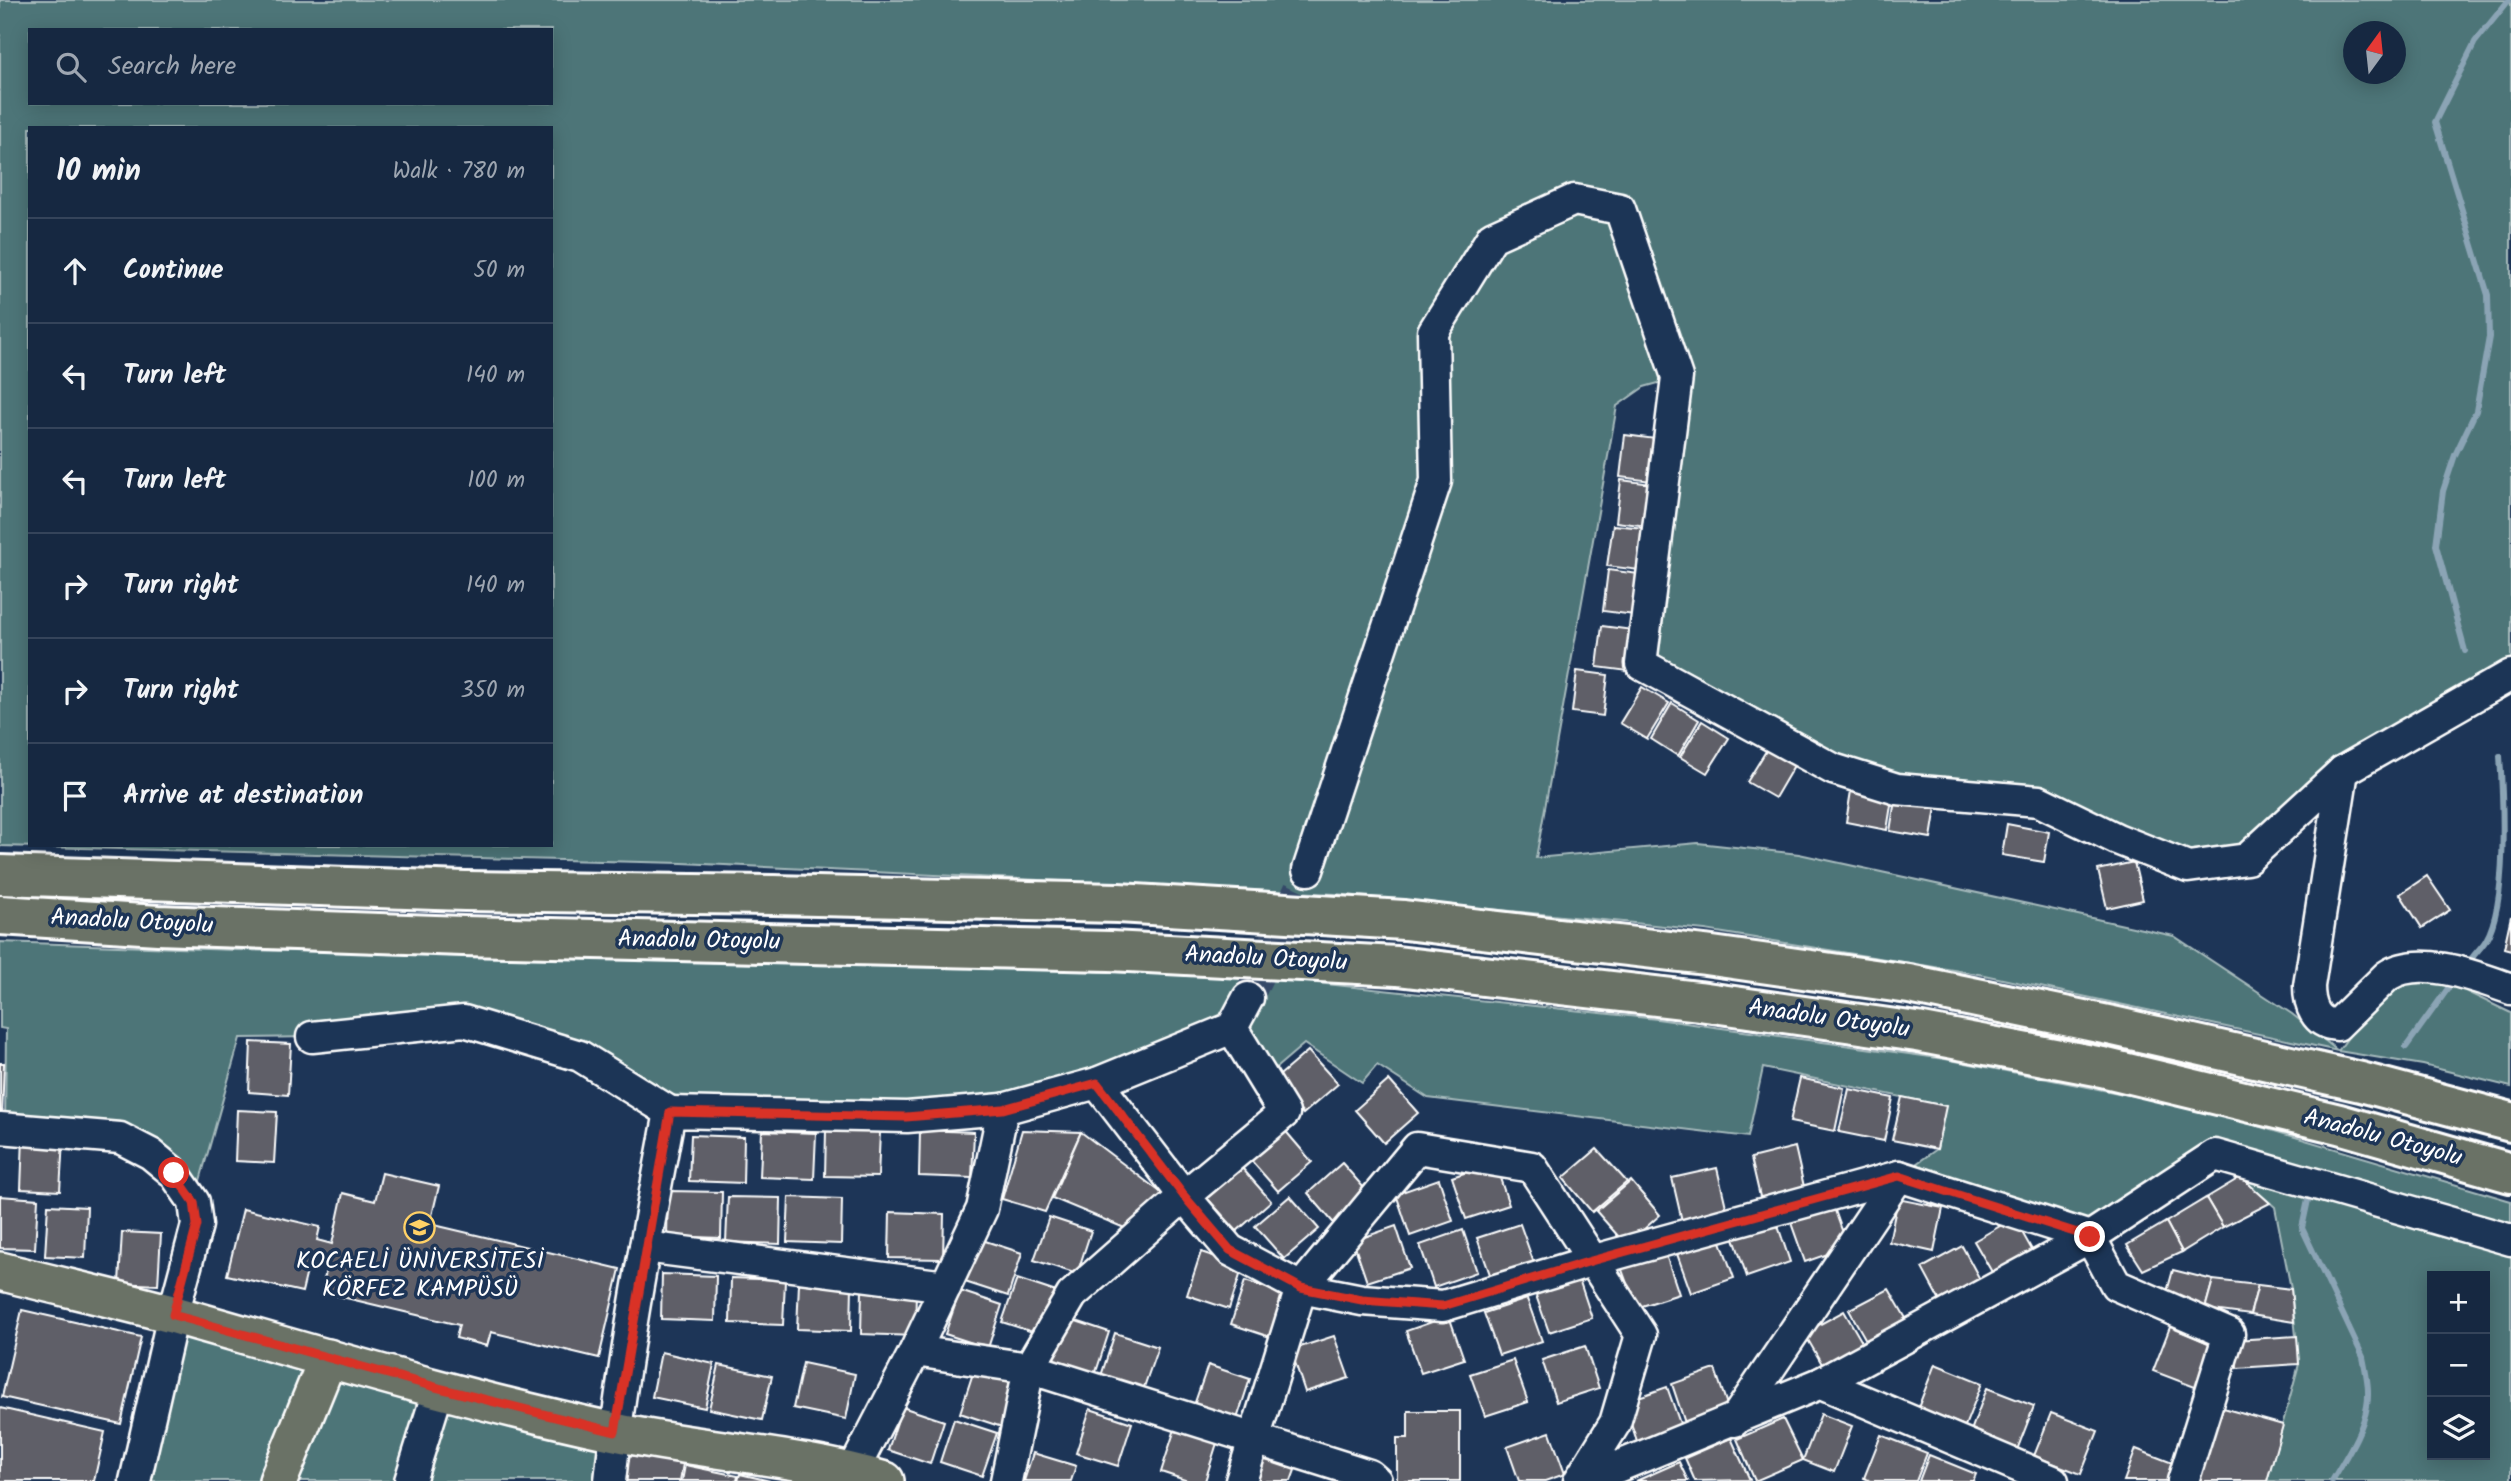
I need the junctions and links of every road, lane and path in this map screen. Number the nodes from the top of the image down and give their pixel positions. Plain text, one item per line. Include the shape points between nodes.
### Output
1 (2511, 675) edge
2 (2343, 771) junction
3 (1308, 870) tunnel mouth
4 (0, 874) edge
5 (0, 915) edge
6 (2511, 989) edge
7 (1248, 998) tunnel mouth
8 (1232, 1028) junction
9 (312, 1037) dead end
10 (1097, 1083) junction
11 (1003, 1109) junction
12 (670, 1112) junction
13 (2511, 1122) edge
14 (0, 1128) edge
15 (2511, 1173) edge
16 (1899, 1176) junction
17 (1184, 1196) junction
18 (2090, 1237) junction
19 (2511, 1240) edge
20 (645, 1247) junction
21 (1591, 1261) junction
22 (0, 1271) edge
23 (946, 1286) junction
24 (1301, 1288) junction
25 (173, 1315) junction
26 (915, 1351) junction
27 (328, 1358) junction
28 (1029, 1368) junction
29 (1821, 1384) junction
30 (439, 1388) junction
31 (1734, 1421) junction
32 (615, 1432) junction
33 (1253, 1439) junction
34 (809, 1473) edge
35 (869, 1476) edge
36 (135, 1481) edge
37 (278, 1481) edge
38 (410, 1481) edge
39 (610, 1481) edge
40 (1006, 1481) edge
41 (1241, 1481) edge
42 (1376, 1481) edge
43 (1581, 1481) edge
44 (2053, 1481) edge
45 (2183, 1481) edge

1 - 2 street
2 - 3 street via 2247,859 2188,867 2039,801 1897,789 1833,769 1641,664 1677,377 1620,209 1574,200 1492,237 1433,332 1436,481
2 - 6 street via 2309,986 2313,1011 2321,1020 2337,1025 2387,976 2408,967 2473,975
4 - 13 highway, Anadolu Otoyolu via 465,891 1118,903 1404,920 1909,984 2361,1082
5 - 15 highway, Anadolu Otoyolu via 463,936 1110,951 1396,966 1699,1001 1930,1034 2129,1073 2339,1124
7 - 8 street
8 - 10 street
8 - 17 street via 1284,1113
9 - 12 street via 464,1021 580,1056
10 - 11 street
10 - 17 street
11 - 12 street via 906,1117
11 - 23 street via 982,1209
12 - 20 street
14 - 25 street via 120,1138 174,1173 194,1202 197,1225
16 - 18 street
16 - 21 street
16 - 31 street
17 - 24 street via 1230,1250
17 - 28 street via 1072,1295
18 - 19 street via 2216,1154
18 - 29 street
18 - 45 street via 2116,1285 2229,1334
20 - 23 street
20 - 32 street
21 - 24 street via 1443,1306 1362,1300
21 - 24 street via 1532,1167 1417,1148
21 - 43 street via 1641,1335 1615,1423
22 - 25 main road
23 - 26 street
24 - 33 street
25 - 27 main road
25 - 36 street
26 - 28 street
26 - 35 street
27 - 30 main road
27 - 37 main road
28 - 33 street
28 - 40 street
29 - 31 street
29 - 44 street
30 - 32 main road
30 - 38 street
31 - 43 street
32 - 34 main road
32 - 39 street
33 - 41 street
33 - 42 street
34 - 35 main road

